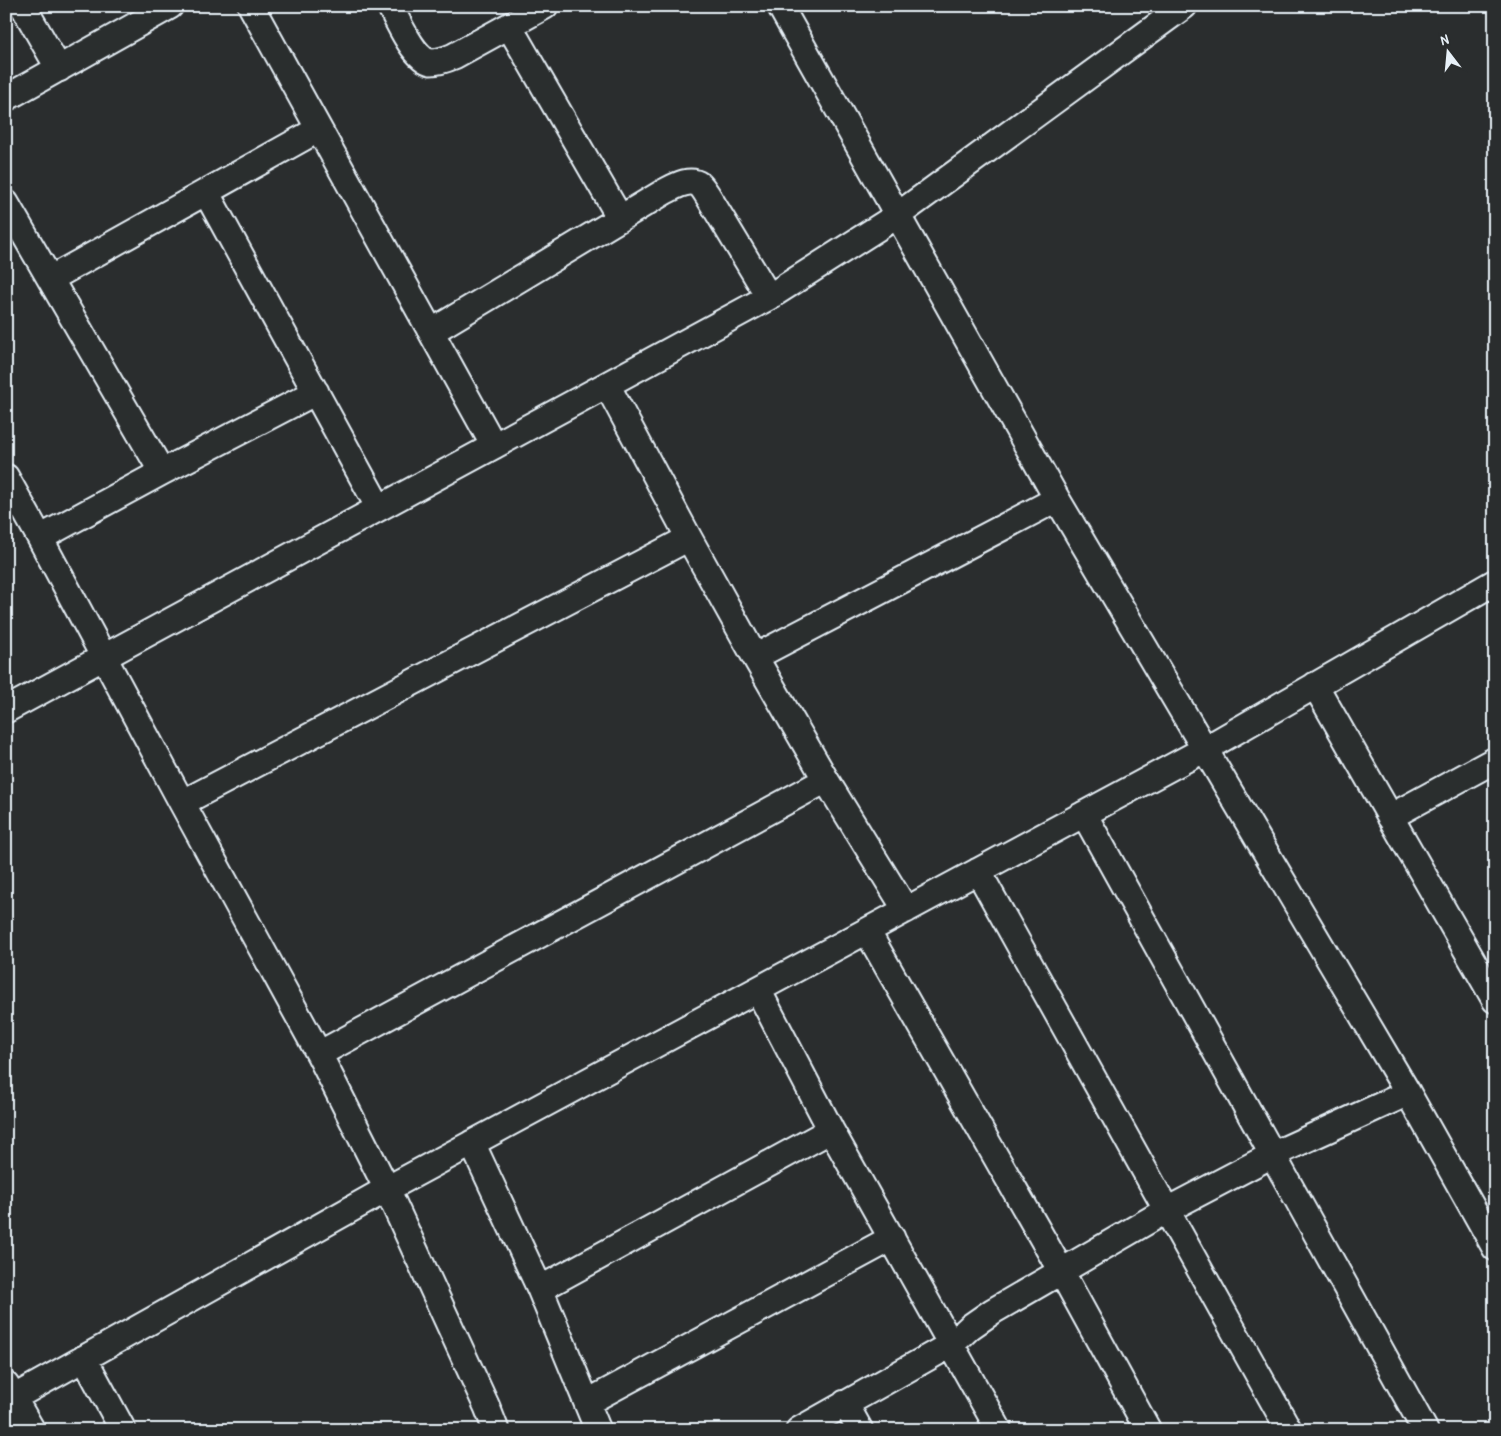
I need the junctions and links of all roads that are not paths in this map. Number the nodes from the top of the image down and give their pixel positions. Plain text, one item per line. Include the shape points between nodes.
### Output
1 (23, 6) edge
2 (170, 6) edge
3 (250, 6) edge
4 (390, 6) edge
5 (545, 6) edge
6 (780, 6) edge
7 (1184, 6) edge
8 (509, 26) junction
9 (59, 68) junction
10 (6, 98) edge
11 (318, 129) junction
12 (206, 192) junction
13 (6, 203) edge
14 (898, 215) junction
15 (620, 218) junction
16 (50, 279) junction
17 (770, 297) junction
18 (430, 332) junction
19 (607, 385) junction
20 (316, 392) junction
21 (494, 446) junction
22 (162, 472) junction
23 (6, 477) edge
24 (1057, 499) junction
25 (379, 508) junction
26 (40, 538) junction
27 (689, 538) junction
28 (1495, 582) edge
29 (104, 656) junction
30 (755, 657) junction
31 (1315, 685) junction
32 (6, 710) edge
33 (1205, 749) junction
34 (1495, 760) edge
35 (826, 780) junction
36 (182, 803) junction
37 (1084, 814) junction
38 (1390, 817) junction
39 (978, 872) junction
40 (906, 910) junction
41 (868, 930) junction
42 (758, 990) junction
43 (1495, 1000) edge
44 (319, 1054) junction
45 (1408, 1093) junction
46 (831, 1130) junction
47 (472, 1143) junction
48 (1272, 1154) junction
49 (387, 1189) junction
50 (1167, 1210) junction
51 (892, 1238) junction
52 (1495, 1248) edge
53 (1061, 1271) junction
54 (540, 1289) junction
55 (952, 1344) junction
56 (84, 1358) junction
57 (9, 1395) edge
58 (588, 1402) junction
59 (846, 1403) junction
60 (32, 1430) edge
61 (124, 1430) edge
62 (496, 1430) edge
63 (598, 1430) edge
64 (799, 1430) edge
65 (860, 1430) edge
66 (999, 1430) edge
67 (1148, 1430) edge
68 (1289, 1430) edge
69 (1425, 1430) edge

1 - 9 street
2 - 9 street
3 - 11 street
4 - 8 street via 414,48 430,62 454,56
5 - 8 street
6 - 14 street
7 - 14 street
8 - 15 street
9 - 10 street
11 - 12 street
11 - 18 street
12 - 16 street
12 - 20 street
13 - 16 street
14 - 17 street
14 - 24 street
15 - 17 street via 678,185 690,181 700,185
15 - 18 street
16 - 22 street
17 - 19 street
18 - 21 street
19 - 21 street
19 - 27 street
20 - 22 street
20 - 25 street
21 - 25 street
22 - 26 street
23 - 26 street
24 - 30 street
24 - 33 street
25 - 29 street
26 - 29 street
27 - 30 street
27 - 36 street
28 - 31 street
29 - 32 street
29 - 36 street
30 - 35 street
31 - 33 street
31 - 38 street
33 - 37 street
33 - 45 street
34 - 38 street
35 - 40 street
35 - 44 street
36 - 44 street
37 - 39 street
37 - 48 street
38 - 43 street
39 - 40 street
39 - 50 street
40 - 41 street
41 - 42 street
41 - 53 street
42 - 46 street
42 - 47 street
44 - 49 street
45 - 48 street
45 - 52 street
46 - 51 street
46 - 54 street
47 - 49 street
47 - 54 street
48 - 50 street
48 - 69 street
49 - 56 street
49 - 62 street
50 - 53 street
50 - 68 street
51 - 55 street
51 - 58 street
53 - 55 street via 993,1311
53 - 67 street
54 - 58 street
55 - 59 street
55 - 66 street
56 - 57 street
56 - 61 street
57 - 60 street
58 - 63 street
59 - 64 street
59 - 65 street

